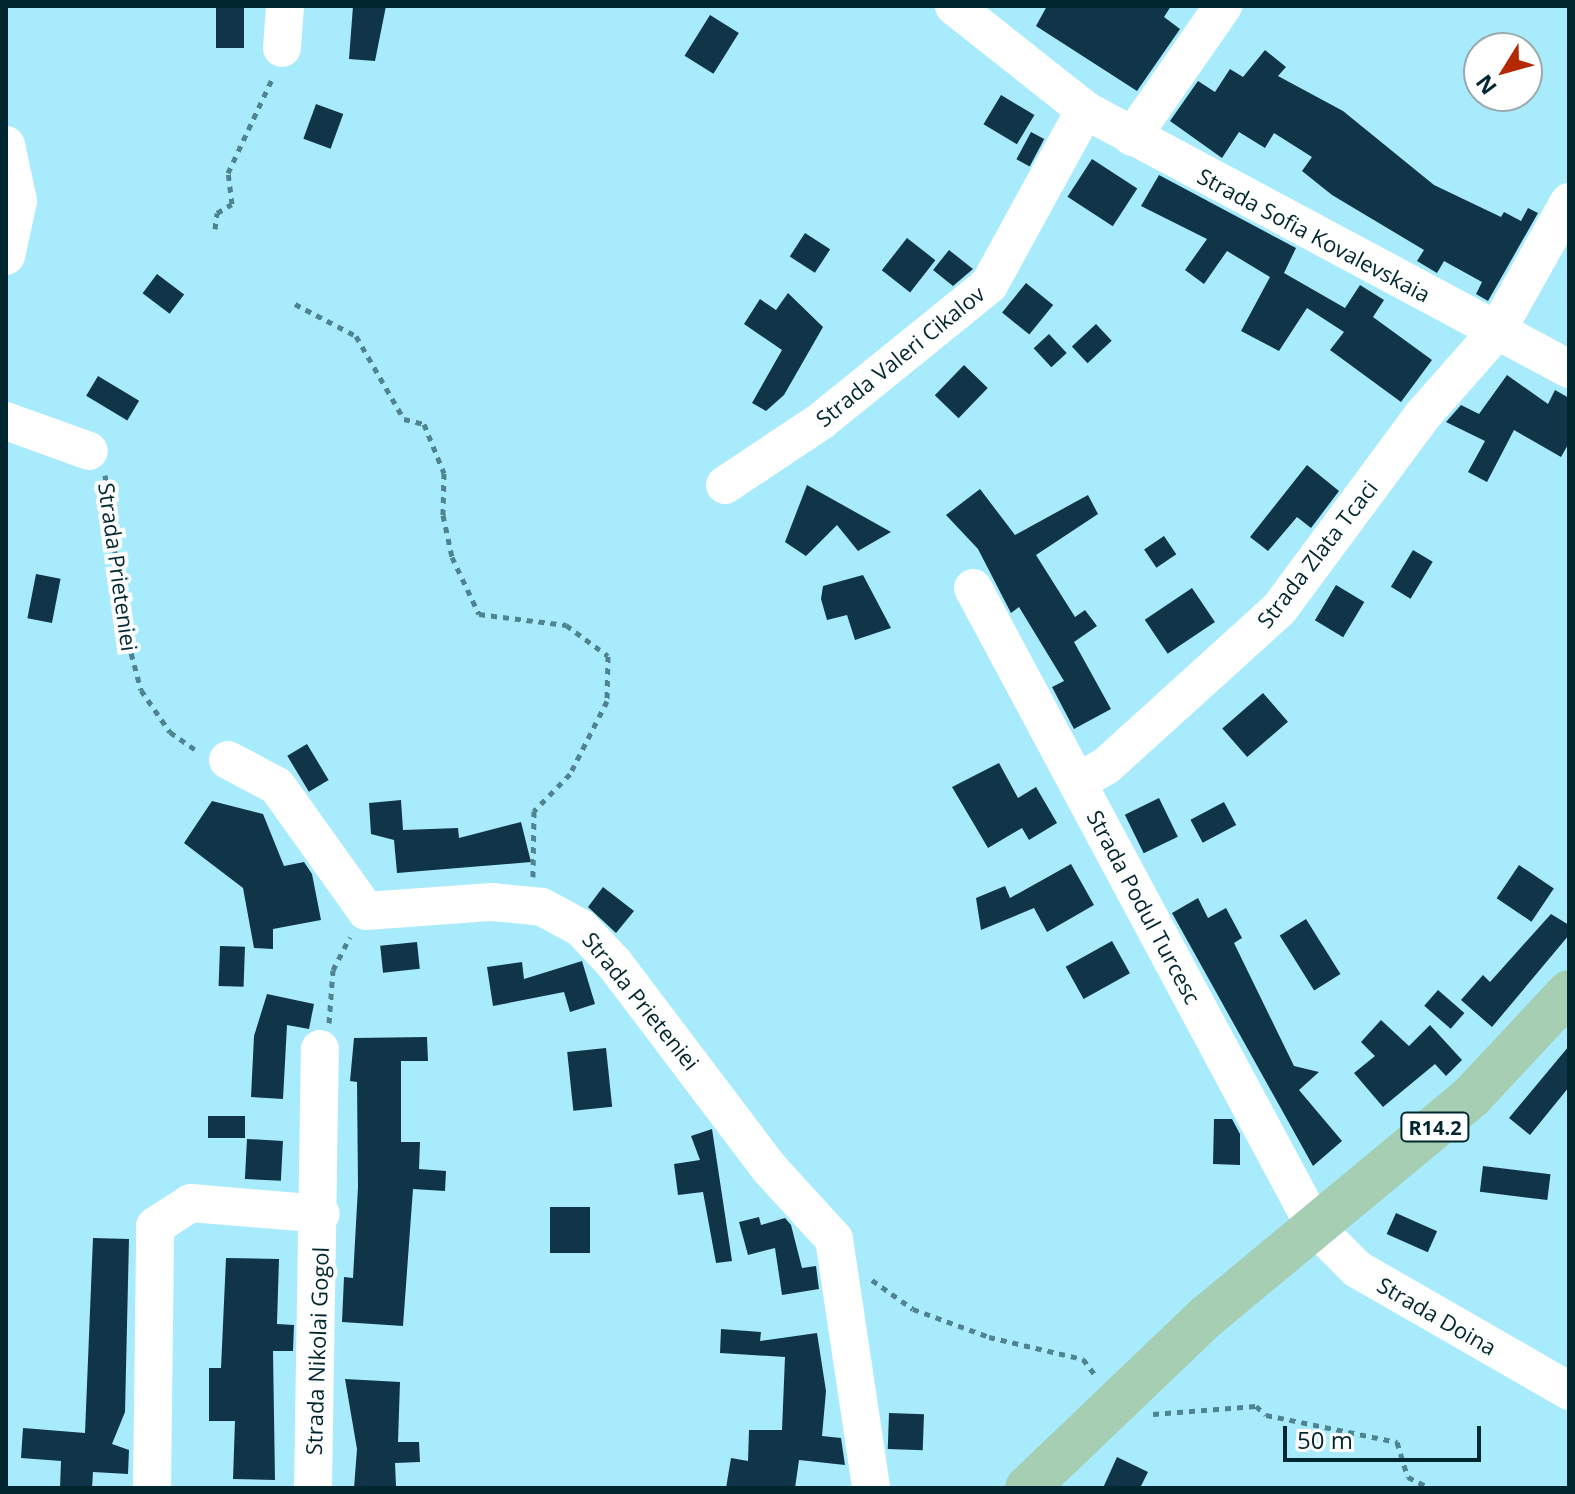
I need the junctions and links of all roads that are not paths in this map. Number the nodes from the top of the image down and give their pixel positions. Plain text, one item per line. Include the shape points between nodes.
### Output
1 (285, 6) edge
2 (954, 6) edge
3 (1223, 6) edge
4 (282, 48) road end
5 (1085, 110) junction
6 (1132, 137) junction
7 (6, 145) edge
8 (1569, 202) edge
9 (6, 256) edge
10 (1496, 332) junction
11 (1569, 369) edge
12 (6, 421) edge
13 (89, 451) road end
14 (725, 485) dead end
15 (973, 588) dead end
16 (228, 760) road end
17 (1078, 782) junction
18 (1569, 992) edge
19 (320, 1049) road end
20 (321, 1214) junction
21 (1302, 1238) junction
22 (1569, 1391) edge
23 (152, 1488) edge
24 (313, 1488) edge
25 (871, 1488) edge
26 (1027, 1488) edge

1 - 4 street
2 - 5 street, Strada Sofia Kovalevskaia
3 - 6 street
5 - 6 street, Strada Sofia Kovalevskaia
5 - 14 street, Strada Valeri Cikalov via 989,285 821,421
6 - 10 street, Strada Sofia Kovalevskaia
7 - 9 street via 18,201
8 - 10 street
10 - 11 street, Strada Sofia Kovalevskaia
10 - 17 street, Strada Zlata Tcaci via 1422,416 1280,608 1106,766
12 - 13 street
15 - 17 street, Strada Podul Turcesc
16 - 25 street, Strada Prieteniei via 277,786 366,911 542,907 589,936 834,1239
17 - 21 street, Strada Podul Turcesc
18 - 21 main road, R14.2 via 1472,1096
19 - 20 street, Strada Nikolai Gogol
20 - 23 street via 191,1203 155,1226
20 - 24 street, Strada Nikolai Gogol
21 - 22 street, Strada Doina
21 - 26 main road, R14.2 via 1206,1317

